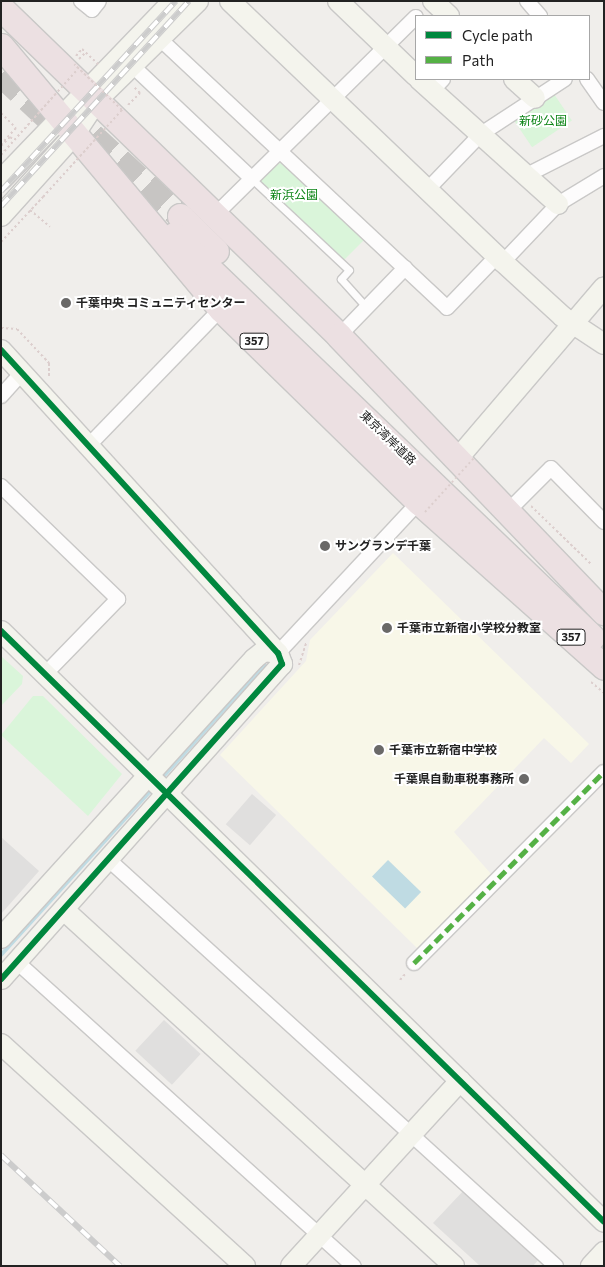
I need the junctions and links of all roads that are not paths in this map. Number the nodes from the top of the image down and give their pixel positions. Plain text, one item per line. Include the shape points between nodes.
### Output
1 (6, 1) edge
2 (81, 1) edge
3 (99, 1) edge
4 (173, 1) edge
5 (198, 1) edge
6 (230, 1) edge
7 (338, 1) edge
8 (433, 1) edge
9 (1, 7) edge
10 (419, 15) edge
11 (448, 15) edge
12 (415, 19) edge
13 (160, 39) junction
14 (1, 46) edge
15 (384, 46) junction
16 (138, 71) dead end
17 (415, 75) edge
18 (515, 80) edge
19 (563, 80) edge
20 (432, 83) edge
21 (596, 83) edge
22 (87, 86) junction
23 (330, 98) junction
24 (535, 98) junction
25 (604, 103) edge
26 (67, 127) junction
27 (481, 134) junction
28 (604, 136) edge
29 (278, 152) junction
30 (525, 176) junction
31 (604, 176) edge
32 (251, 178) junction
33 (1, 180) edge
34 (428, 189) junction
35 (558, 204) junction
36 (215, 215) junction
37 (1, 216) edge
38 (500, 259) junction
39 (405, 268) junction
40 (604, 287) edge
41 (367, 308) junction
42 (221, 309) junction
43 (573, 323) junction
44 (339, 336) junction
45 (604, 344) edge
46 (1, 350) edge
47 (22, 373) junction
48 (1, 396) edge
49 (90, 444) junction
50 (466, 458) junction
51 (1, 486) edge
52 (422, 507) junction
53 (518, 507) junction
54 (604, 522) edge
55 (604, 612) edge
56 (604, 623) edge
57 (1, 631) edge
58 (604, 648) edge
59 (278, 653) junction
60 (604, 667) edge
61 (45, 674) junction
62 (604, 772) edge
63 (150, 775) junction
64 (168, 795) junction
65 (109, 860) junction
66 (64, 910) junction
67 (1, 938) edge
68 (17, 962) junction
69 (414, 963) dead end
70 (1, 979) edge
71 (1, 1044) edge
72 (460, 1081) junction
73 (412, 1132) junction
74 (365, 1184) junction
75 (604, 1222) edge
76 (320, 1234) junction
77 (604, 1252) edge
78 (246, 1266) edge
79 (291, 1266) edge
80 (354, 1266) edge
81 (454, 1266) edge
82 (556, 1266) edge
83 (591, 1266) edge

1 - 9 street
2 - 3 street via 92,10
4 - 22 street
5 - 13 street
6 - 23 street
7 - 15 street
8 - 10 street
8 - 11 street
9 - 22 highway
12 - 15 street
13 - 22 street
13 - 29 street
14 - 26 highway, 357
15 - 17 street
15 - 23 street
16 - 32 street
18 - 24 street
19 - 24 street
20 - 27 street
21 - 25 street
22 - 26 street
22 - 36 highway
23 - 29 street
23 - 34 street
24 - 27 street
26 - 33 street
26 - 37 street
26 - 42 highway, 357
27 - 30 street
27 - 34 street
28 - 30 street
29 - 32 street
29 - 39 street
30 - 35 street
31 - 35 street
32 - 36 street
32 - 41 lane via 349,270 341,279
34 - 38 street
35 - 38 street
36 - 44 highway
38 - 39 street via 447,308
38 - 43 street
39 - 41 street
40 - 43 street
41 - 44 street
42 - 49 street
42 - 52 highway, 357
43 - 45 street
43 - 50 street
44 - 50 highway
46 - 47 street
47 - 48 street
47 - 49 street
49 - 59 street
50 - 53 highway
51 - 61 street via 118,599
52 - 59 street
52 - 60 highway, 357
53 - 54 street via 551,468
53 - 55 highway
56 - 58 highway, 東京湾岸道路 / 357 via 174,223
57 - 61 street
59 - 63 street via 264,650 254,659
59 - 64 street via 282,664 279,673
61 - 63 street
62 - 69 street
63 - 64 street
63 - 67 street
64 - 65 street
64 - 72 street
65 - 66 street
65 - 73 street
66 - 68 street
66 - 74 street
68 - 70 street
68 - 76 street
71 - 78 street
72 - 73 street
72 - 75 street
73 - 74 street
73 - 82 street
74 - 76 street
74 - 81 street
76 - 79 street
76 - 80 street
77 - 83 street

